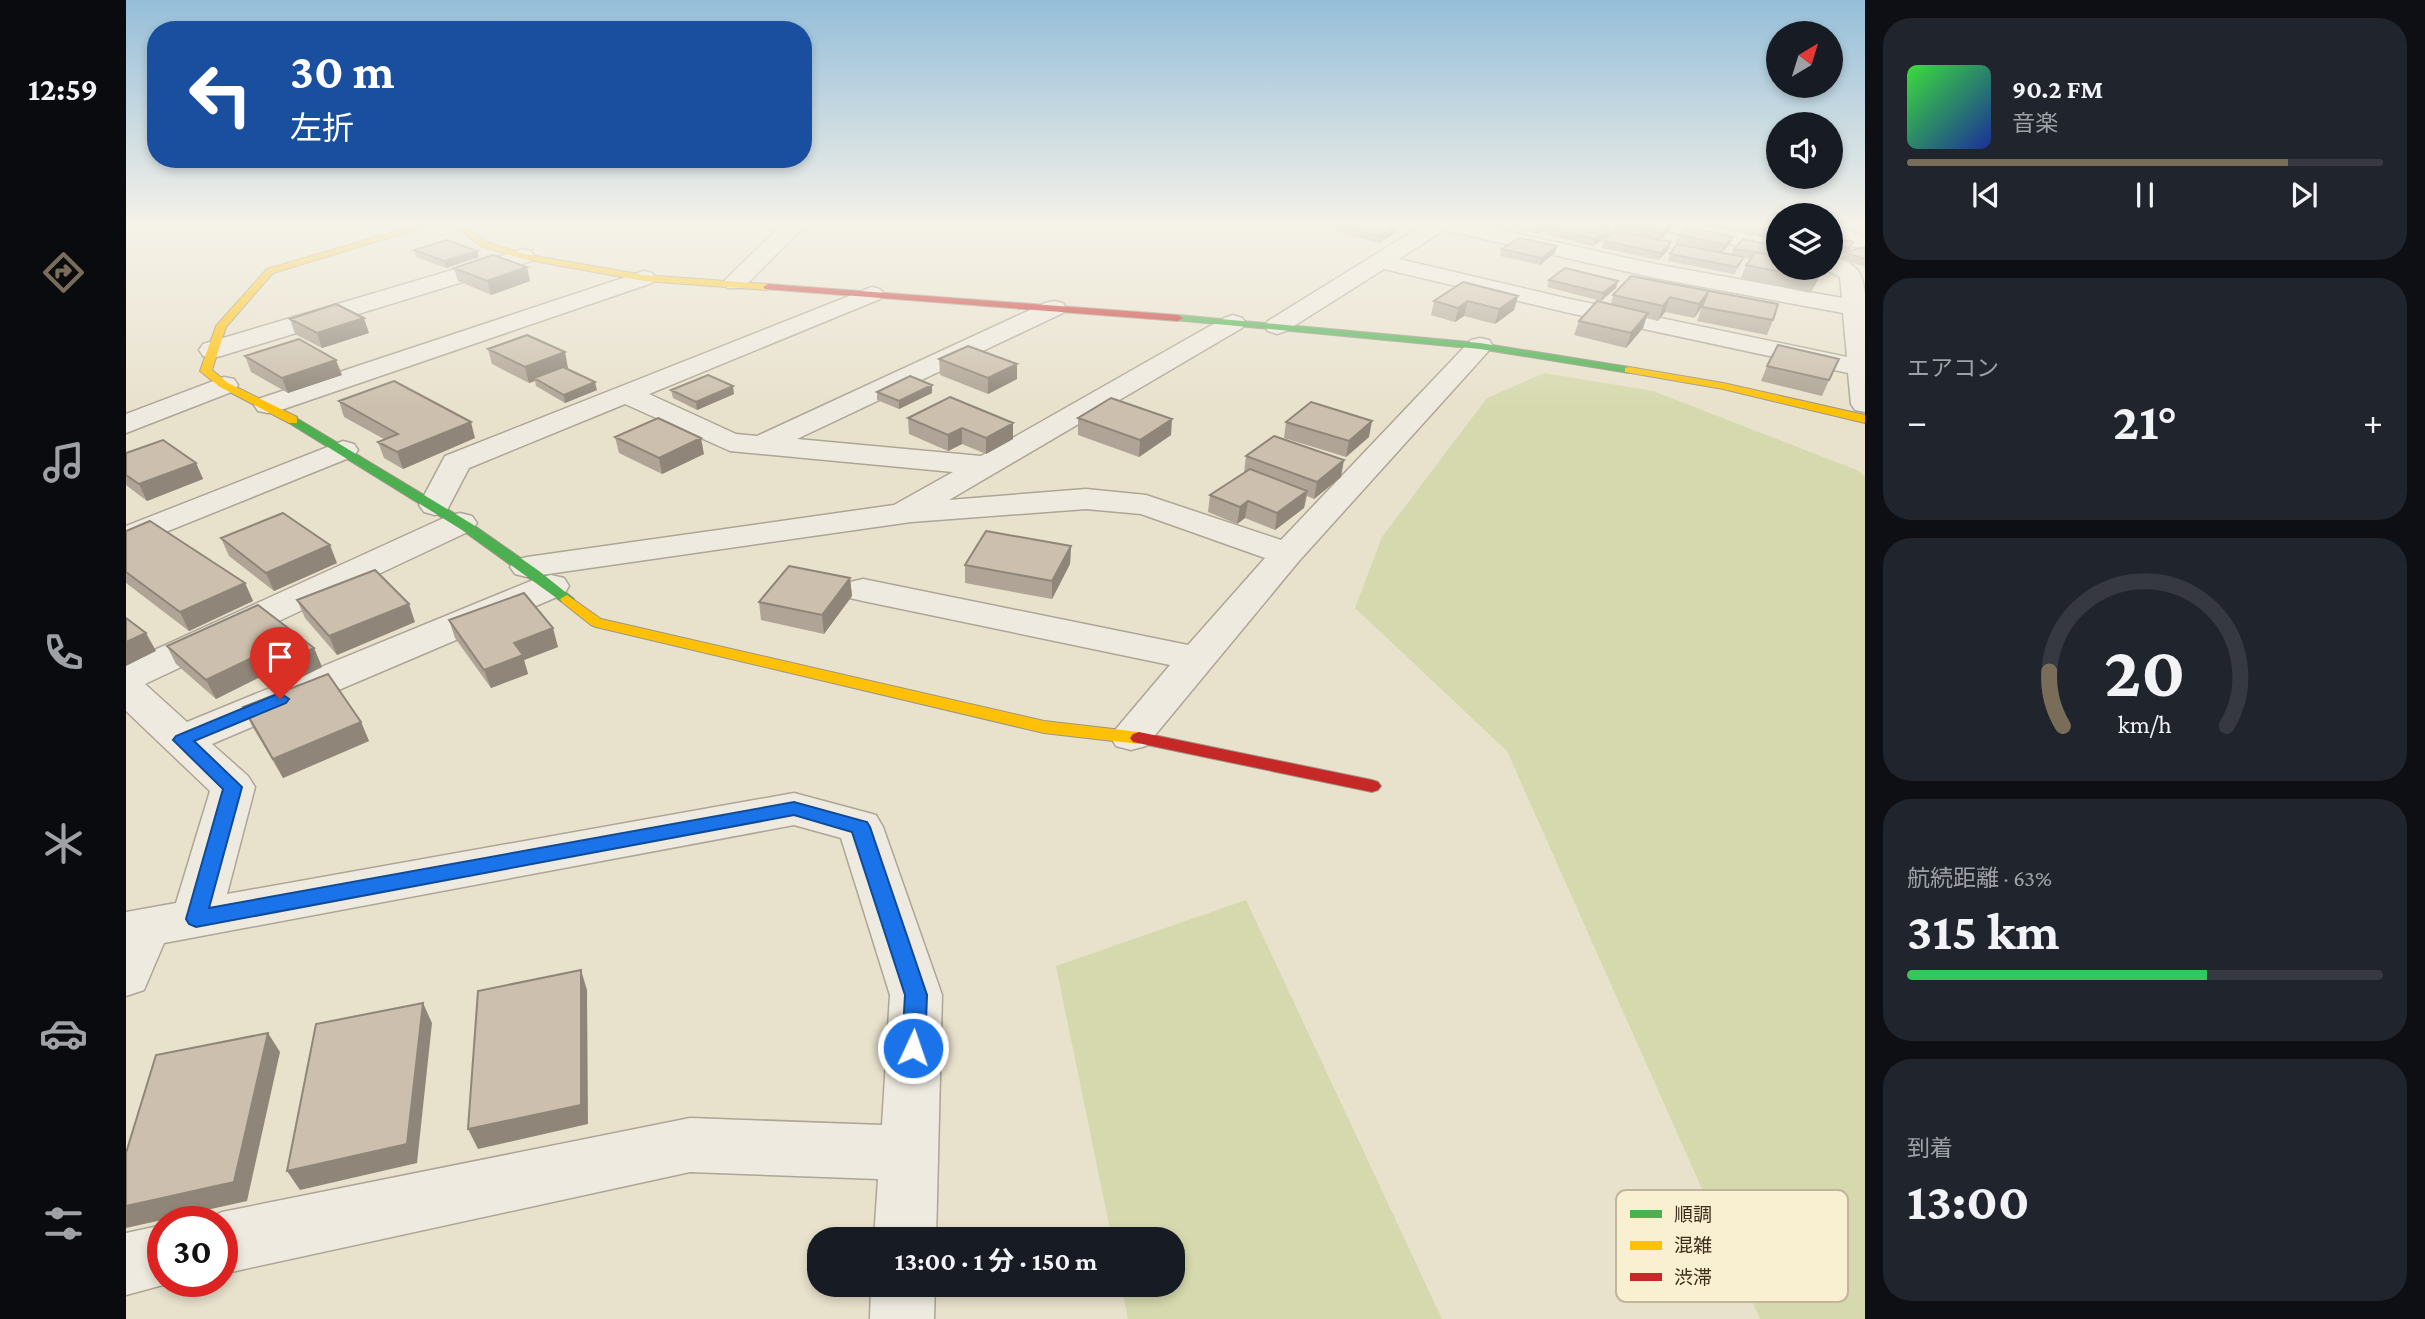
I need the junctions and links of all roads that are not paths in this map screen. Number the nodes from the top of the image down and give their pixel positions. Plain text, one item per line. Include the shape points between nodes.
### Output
1 (258, 285) edge
2 (429, 285) edge
3 (625, 285) edge
4 (743, 285) edge
5 (1343, 285) edge
6 (1478, 285) edge
7 (1728, 285) edge
8 (1852, 285) edge
9 (872, 294) junction
10 (1054, 308) junction
11 (1854, 308) junction
12 (1233, 323) junction
13 (1277, 326) junction
14 (1480, 346) junction
15 (212, 350) junction
16 (1861, 368) junction
17 (224, 385) junction
18 (625, 394) junction
19 (1865, 404) edge
20 (268, 405) junction
21 (1865, 419) edge
22 (126, 424) edge
23 (759, 446) junction
24 (343, 450) junction
25 (988, 466) junction
26 (447, 514) junction
27 (903, 514) junction
28 (126, 538) edge
29 (1287, 554) junction
30 (539, 576) junction
31 (863, 590) dead end
32 (1196, 659) junction
33 (126, 678) edge
34 (126, 689) edge
35 (1131, 736) junction
36 (182, 740) junction
37 (1372, 786) dead end
38 (196, 919) junction
39 (135, 929) edge
40 (126, 975) edge
41 (908, 1153) junction
42 (905, 1227) edge
43 (238, 1240) edge
44 (147, 1259) edge
45 (126, 1264) edge
46 (903, 1297) edge
47 (902, 1319) edge

1 - 15 street via 221,326
2 - 15 street
3 - 20 street
4 - 9 street
5 - 13 street
6 - 16 street
7 - 11 street
8 - 11 street
9 - 10 street
9 - 18 street
10 - 12 street
10 - 23 street
11 - 16 street
12 - 13 street
12 - 25 street
13 - 14 street
14 - 21 street via 1723,386
14 - 29 street
15 - 17 street via 206,372
16 - 19 street
17 - 20 street
17 - 22 street
18 - 23 street via 730,442
18 - 26 street via 456,462
20 - 24 street
23 - 25 street
24 - 26 street
24 - 28 street
25 - 27 street
26 - 30 street
26 - 33 street
27 - 29 street via 1086,499 1146,505
27 - 30 street
29 - 32 street
30 - 35 street via 596,622 1044,727
30 - 36 street
31 - 32 street
32 - 35 street
34 - 36 street
35 - 37 street
36 - 38 street via 233,787
38 - 39 street
38 - 41 street via 794,808 860,827 916,995
39 - 40 street
41 - 42 street
41 - 43 street via 690,1144
44 - 45 street
46 - 47 street

